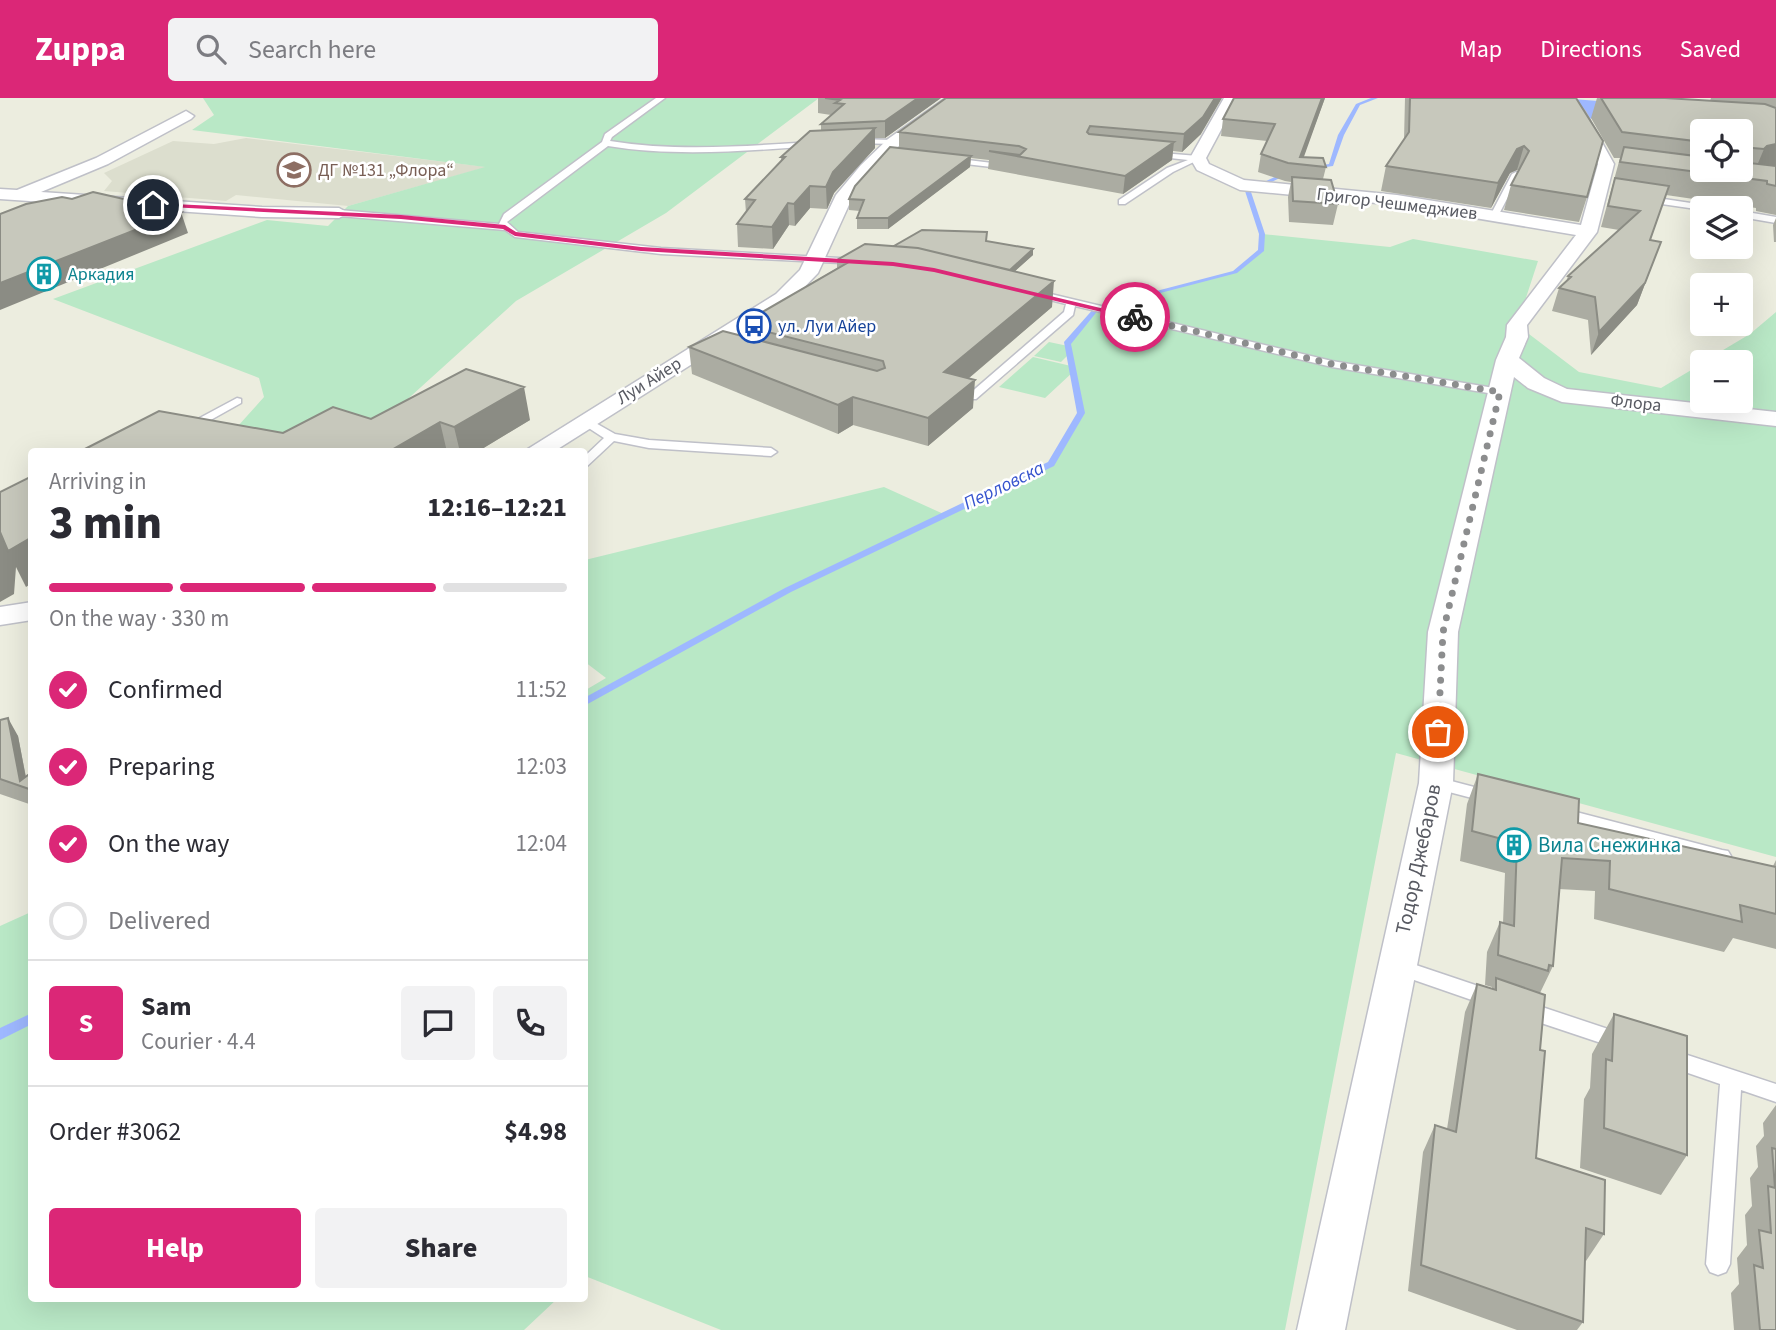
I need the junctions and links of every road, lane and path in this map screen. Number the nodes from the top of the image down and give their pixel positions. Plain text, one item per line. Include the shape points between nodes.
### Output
1 (661, 98) edge
2 (957, 98) edge
3 (1231, 98) edge
4 (1544, 99) edge
5 (1577, 105) edge
6 (186, 116) dead end
7 (847, 142) edge
8 (606, 144) junction
9 (820, 144) edge
10 (891, 149) junction
11 (1144, 153) edge
12 (1198, 158) junction
13 (937, 159) edge
14 (1018, 168) edge
15 (1516, 174) edge
16 (5, 197) edge
17 (1639, 198) edge
18 (1122, 202) edge
19 (1690, 206) edge
20 (339, 212) joint
21 (1494, 216) junction
22 (1753, 216) edge
23 (1776, 220) edge
24 (505, 227) junction
25 (1588, 232) junction
26 (816, 260) junction
27 (874, 263) edge
28 (1024, 291) edge
29 (1071, 302) junction
30 (704, 347) junction
31 (728, 352) edge
32 (1507, 360) junction
33 (1500, 392) junction
34 (972, 397) edge
35 (237, 401) dead end
36 (1776, 419) edge
37 (585, 421) junction
38 (177, 433) edge
39 (611, 437) junction
40 (541, 448) edge
41 (771, 452) dead end
42 (588, 462) edge
43 (28, 612) edge
44 (0, 616) edge
45 (1436, 783) junction
46 (1515, 803) edge
47 (1541, 809) edge
48 (1737, 859) edge
49 (1395, 966) junction
50 (1731, 1079) junction
51 (1776, 1093) edge
52 (1718, 1264) dead end
53 (1321, 1330) edge

1 - 8 lane via 608,136
2 - 10 street, Луи Айер
3 - 12 street
4 - 5 street
5 - 25 street, Тодор Джебаров via 1613,165
6 - 16 street via 102,161
7 - 10 lane
8 - 9 lane via 732,149
8 - 24 lane via 507,216 502,222
10 - 26 street, Луи Айер via 845,195
11 - 12 lane
12 - 18 lane via 1170,170
12 - 21 street, Григор Чешмеджиев via 1203,167 1241,185 1361,196
13 - 14 lane
15 - 21 lane
16 - 20 street
17 - 19 lane
20 - 24 lane
21 - 25 street, Григор Чешмеджиев
22 - 23 lane
24 - 26 lane via 515,234 621,247
25 - 32 street, Тодор Джебаров via 1517,325 1517,338
26 - 27 lane
26 - 30 street, Луи Айер via 783,298
28 - 29 lane
29 - 33 lane via 1332,364
29 - 34 lane via 1069,313
30 - 31 lane
30 - 37 street, Луи Айер
32 - 33 street, Тодор Джебаров
32 - 36 street, Флора via 1536,383 1562,395
33 - 45 street, Тодор Джебаров via 1443,632
35 - 38 lane
37 - 39 lane
37 - 40 street, Луи Айер
39 - 41 lane
39 - 42 lane
43 - 44 street
45 - 46 lane
45 - 49 street, Тодор Джебаров
47 - 48 lane
49 - 50 lane
49 - 53 street, Тодор Джебаров
50 - 51 lane
50 - 52 lane

